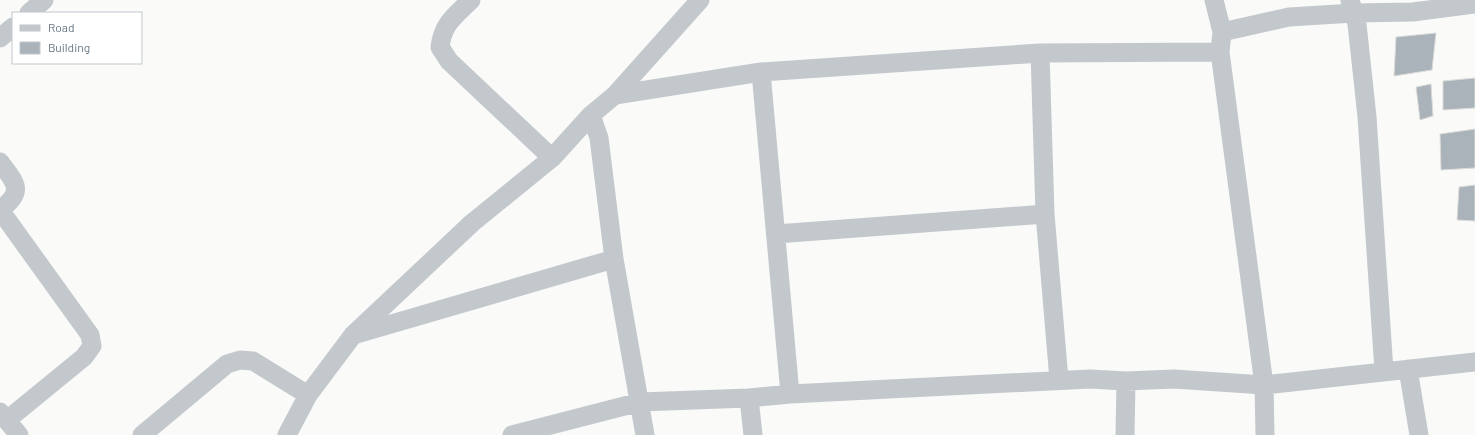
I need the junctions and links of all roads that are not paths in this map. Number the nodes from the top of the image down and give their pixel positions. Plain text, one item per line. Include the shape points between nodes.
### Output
1 (44, 0) edge
2 (471, 0) edge
3 (700, 0) edge
4 (1214, 0) edge
5 (1475, 4) edge
6 (1352, 7) edge
7 (30, 12) edge
8 (12, 28) edge
9 (1222, 32) junction
10 (0, 38) edge
11 (1220, 52) junction
12 (1040, 53) junction
13 (761, 72) junction
14 (615, 95) junction
15 (591, 115) junction
16 (552, 158) junction
17 (0, 162) edge
18 (0, 210) edge
19 (1046, 214) junction
20 (776, 234) junction
21 (614, 259) junction
22 (353, 335) junction
23 (1475, 362) edge
24 (1408, 369) junction
25 (1384, 371) junction
26 (1059, 380) junction
27 (1126, 381) junction
28 (1264, 385) junction
29 (790, 394) junction
30 (308, 395) junction
31 (749, 398) junction
32 (640, 402) junction
33 (4, 416) edge
34 (19, 435) edge
35 (142, 435) edge
36 (287, 435) edge
37 (512, 435) edge
38 (645, 435) edge
39 (753, 435) edge
40 (1125, 435) edge
41 (1265, 435) edge
42 (1418, 435) edge

1 - 7 street
2 - 16 street via 446,25 440,47 449,61
3 - 14 street
4 - 9 street
5 - 6 street via 1412,12
6 - 9 street via 1289,17
6 - 25 street via 1357,24 1367,117
8 - 10 street
9 - 11 street
11 - 12 street
11 - 28 street
12 - 13 street
12 - 19 street
13 - 14 street
13 - 20 street
14 - 15 street
15 - 16 street
15 - 21 street via 599,138
16 - 22 street via 472,223
17 - 18 street via 14,181 16,192 12,200
18 - 33 street via 90,335 92,346 84,357
19 - 20 street
19 - 26 street
20 - 29 street
21 - 22 street
21 - 32 street
22 - 30 street
23 - 24 street
24 - 25 street
24 - 42 street
25 - 28 street
26 - 27 street via 1090,378
26 - 29 street
27 - 28 street via 1174,379
27 - 40 street
28 - 41 street
29 - 31 street
30 - 35 street via 253,361 240,360 227,364
30 - 36 street
31 - 32 street
31 - 39 street
32 - 37 street
32 - 38 street
33 - 34 street

